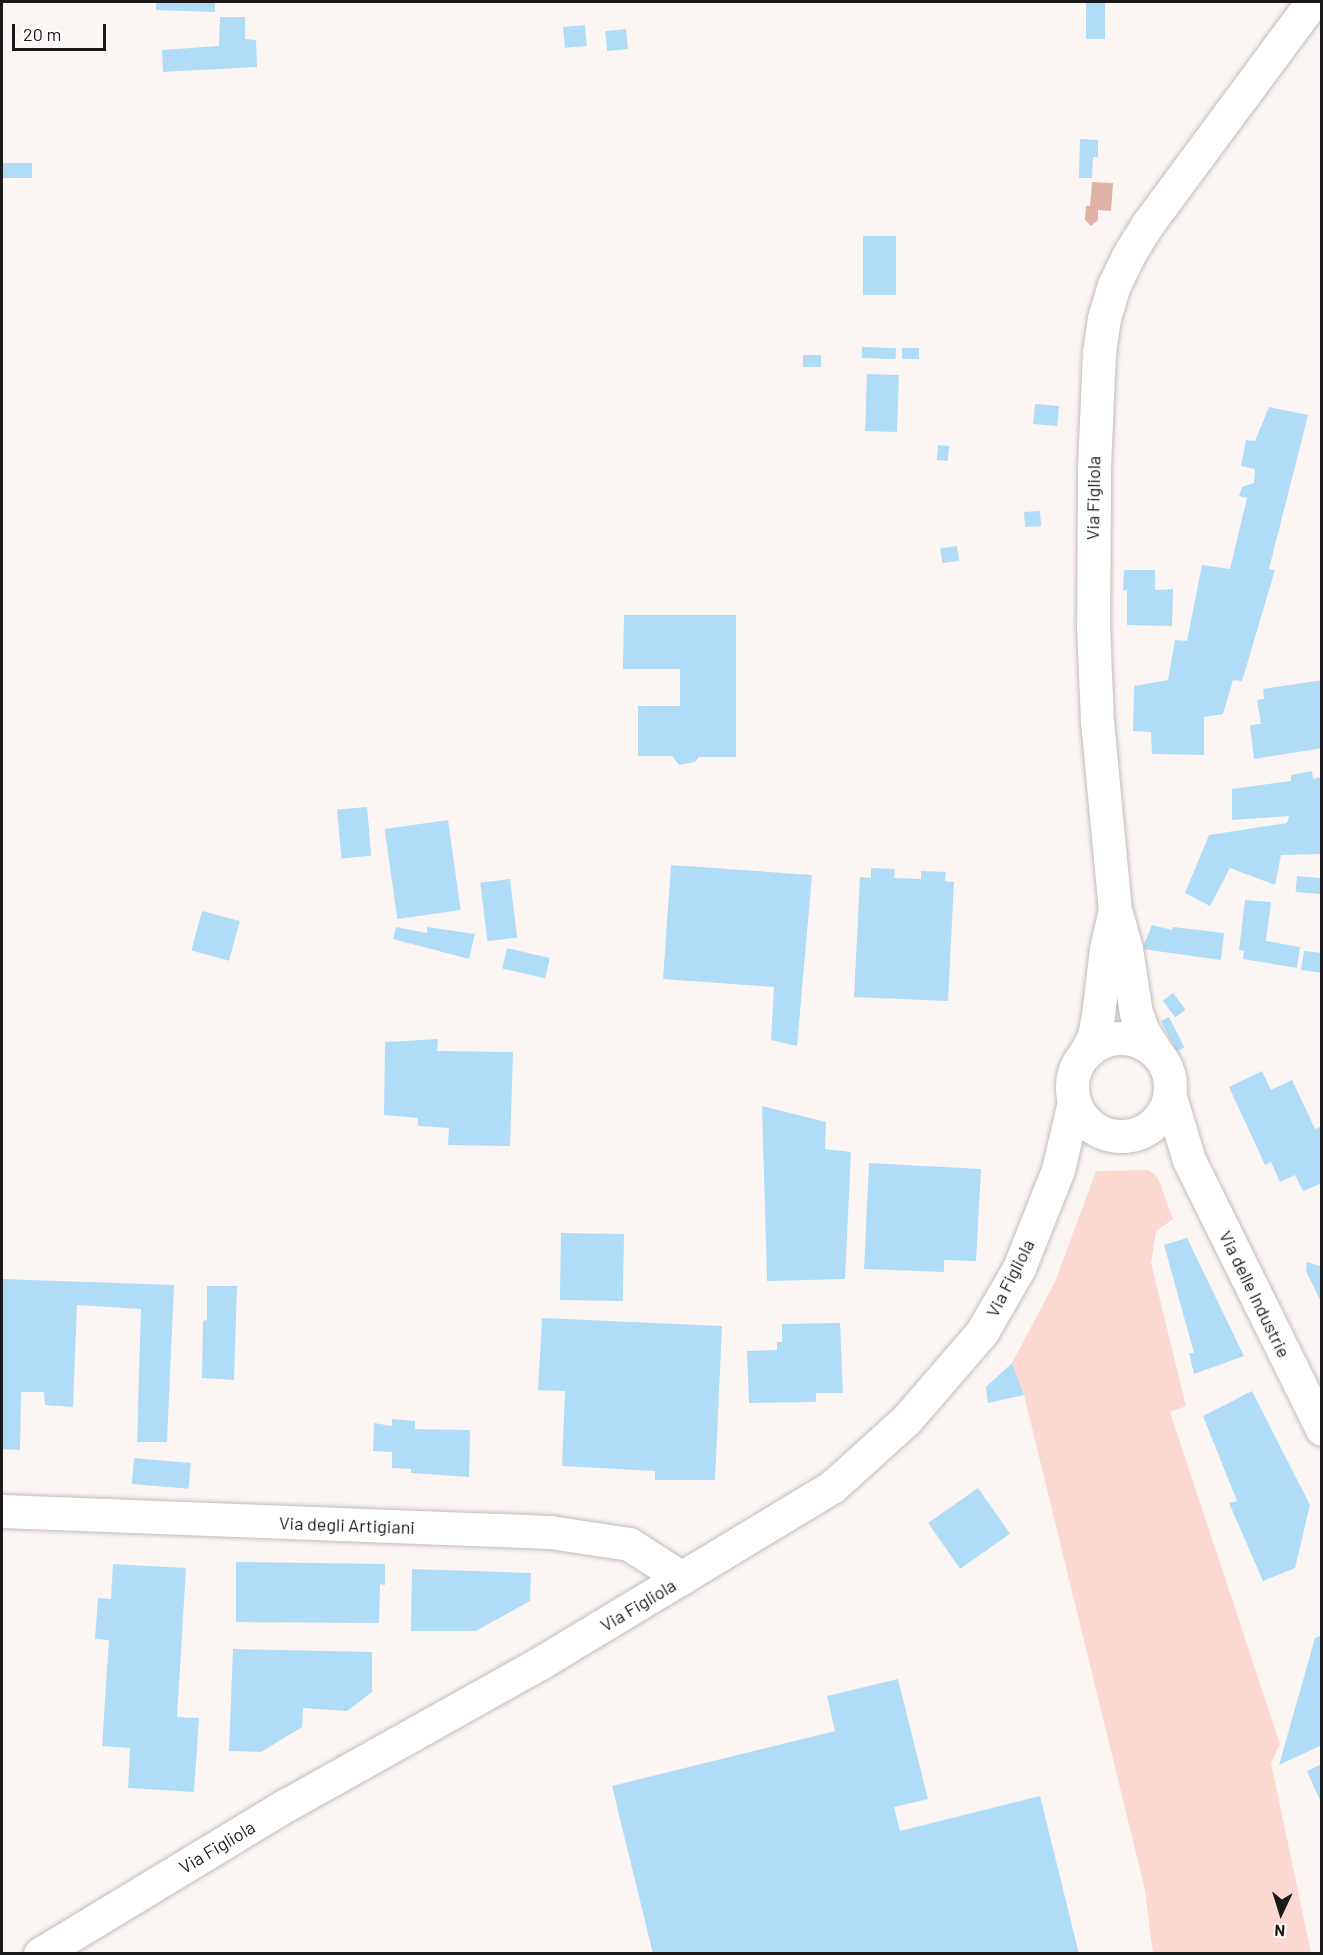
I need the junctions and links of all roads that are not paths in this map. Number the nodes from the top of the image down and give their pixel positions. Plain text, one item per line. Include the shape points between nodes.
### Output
1 (1312, 2) edge
2 (1115, 911) junction
3 (1157, 1053) junction
4 (1084, 1055) junction
5 (1170, 1097) junction
6 (1074, 1102) junction
7 (1141, 1132) junction
8 (1109, 1135) junction
9 (1189, 1160) junction
10 (1058, 1170) junction
11 (1322, 1429) edge
12 (2, 1511) edge
13 (682, 1578) junction
14 (40, 1953) edge

1 - 2 street, Via Figliola via 1147,225 1128,254 1104,318 1094,466 1093,626 1098,733
2 - 3 street, Via delle Industrie via 1136,1013
2 - 4 street, Via Figliola via 1096,1026
3 - 4 street via 1130,1039 1113,1039 1097,1044
3 - 5 street, Via delle Industrie via 1166,1066
4 - 6 street via 1072,1086
5 - 7 street via 1164,1112
5 - 9 street, Via delle Industrie
6 - 8 street via 1094,1129
6 - 10 street, Via Figliola
7 - 8 street via 1126,1137
7 - 9 street
8 - 10 street
9 - 11 street, Via delle Industrie
10 - 13 street, Via Figliola via 1019,1268 982,1332 907,1419 832,1487
12 - 13 street, Via degli Artigiani via 550,1532 629,1544
13 - 14 street, Via Figliola via 540,1663 288,1804

